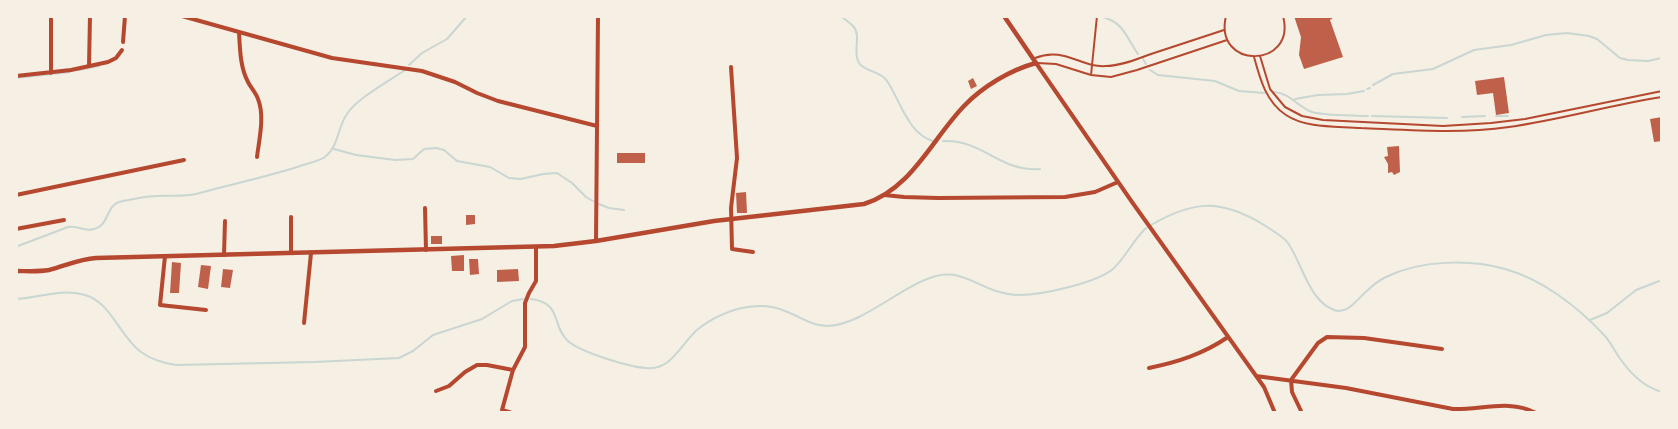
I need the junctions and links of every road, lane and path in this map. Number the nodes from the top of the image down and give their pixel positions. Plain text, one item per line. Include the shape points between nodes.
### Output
1 (51, 16) edge
2 (90, 16) edge
3 (125, 16) edge
4 (182, 16) edge
5 (598, 16) edge
6 (1004, 16) edge
7 (1098, 16) edge
8 (1226, 16) edge
9 (1282, 16) edge
10 (1224, 30) junction
11 (239, 32) junction
12 (1227, 40) junction
13 (123, 42) dead end
14 (122, 50) dead end
15 (1260, 56) junction
16 (1254, 57) junction
17 (1034, 61) junction
18 (1092, 64) junction
19 (89, 66) junction
20 (731, 67) dead end
21 (51, 73) junction
22 (1091, 75) junction
23 (16, 76) edge
24 (1662, 91) edge
25 (1662, 97) edge
26 (597, 126) junction
27 (257, 157) dead end
28 (184, 160) dead end
29 (1118, 182) junction
30 (16, 195) edge
31 (884, 195) junction
32 (425, 208) dead end
33 (291, 217) dead end
34 (731, 219) junction
35 (64, 220) dead end
36 (224, 221) dead end
37 (16, 229) edge
38 (596, 241) junction
39 (536, 247) junction
40 (426, 250) junction
41 (753, 252) dead end
42 (291, 253) junction
43 (311, 253) junction
44 (224, 255) junction
45 (165, 256) junction
46 (16, 271) edge
47 (206, 310) dead end
48 (304, 323) dead end
49 (1228, 337) junction
50 (1442, 349) dead end
51 (1149, 368) dead end
52 (513, 370) junction
53 (1256, 376) junction
54 (1291, 380) junction
55 (436, 391) dead end
56 (1449, 410) edge
57 (512, 413) edge
58 (1275, 413) edge
59 (1302, 413) edge
60 (1536, 413) edge

1 - 21 street
2 - 19 street
3 - 13 street
4 - 11 street
5 - 26 street
6 - 17 street
7 - 18 lane
8 - 10 lane
9 - 15 lane via 1284,30 1280,43 1270,53
10 - 12 lane
10 - 18 lane via 1120,64 1104,67
11 - 26 street via 332,58 422,70 498,101
11 - 27 street via 244,70 260,107
12 - 16 lane via 1241,54
12 - 22 lane via 1124,74 1111,77
14 - 19 street via 113,60
15 - 16 lane
15 - 24 lane via 1270,89 1285,106 1302,116 1323,120 1443,126 1507,122
16 - 25 lane via 1266,91 1281,111 1300,122 1323,126 1443,131 1487,129
17 - 18 lane via 1044,55 1058,54
17 - 22 lane
17 - 29 street
17 - 31 street via 974,97 919,163
18 - 22 lane
19 - 21 street
20 - 34 street via 737,158
21 - 23 street
26 - 38 street
28 - 30 street
29 - 31 street via 1096,192 1066,196 904,198
29 - 49 street
31 - 34 street via 864,204
32 - 40 street
33 - 42 street
34 - 38 street
34 - 41 street via 732,249
35 - 37 street
36 - 44 street
38 - 39 street
39 - 40 street
39 - 52 street via 536,280 526,303 525,346
40 - 43 street
42 - 43 street
42 - 44 street
43 - 48 street
44 - 45 street
45 - 46 street via 88,258 43,270
45 - 47 street via 160,305
49 - 51 street via 1186,359
49 - 53 street
50 - 54 street via 1364,338 1327,337 1318,343
52 - 55 street via 477,365 449,386
52 - 57 street via 502,410
53 - 54 street
53 - 58 street
54 - 56 street
54 - 59 street via 1292,392
56 - 60 street via 1507,406

